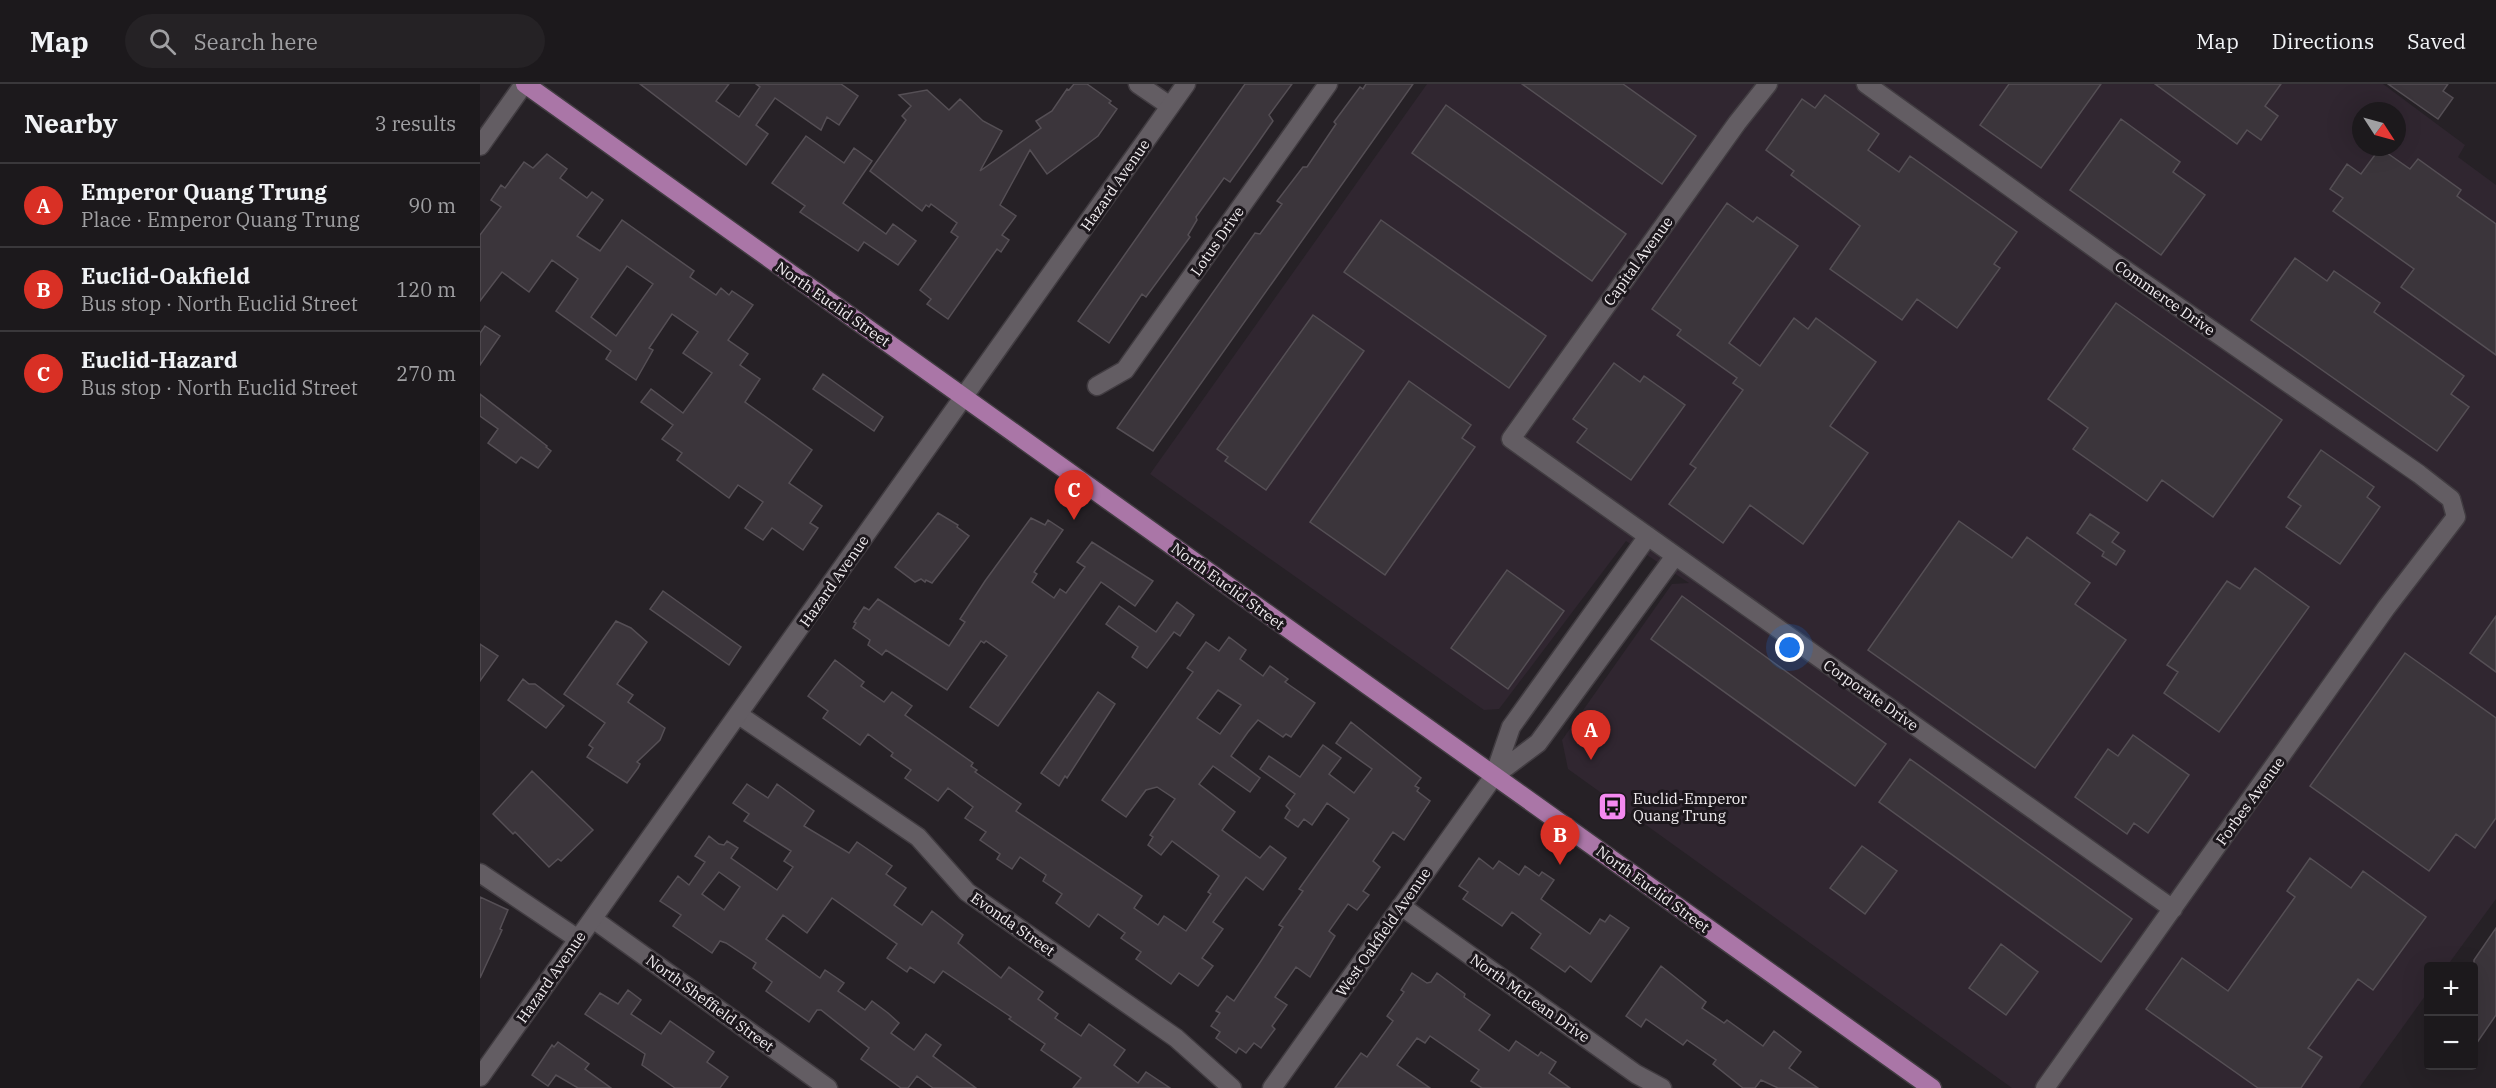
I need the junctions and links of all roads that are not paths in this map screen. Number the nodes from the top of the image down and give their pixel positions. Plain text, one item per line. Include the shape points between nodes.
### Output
1 (525, 84) edge
2 (1138, 84) edge
3 (1186, 84) edge
4 (1328, 84) edge
5 (1768, 84) edge
6 (1866, 84) edge
7 (1170, 106) junction
8 (480, 146) edge
9 (1097, 386) dead end
10 (965, 398) junction
11 (1511, 439) joint
12 (2456, 517) joint
13 (1648, 536) junction
14 (1675, 555) junction
15 (739, 715) junction
16 (1494, 776) junction
17 (480, 873) edge
18 (1401, 906) junction
19 (2173, 909) junction
20 (593, 919) junction
21 (578, 939) junction
22 (480, 1077) edge
23 (828, 1088) edge
24 (1232, 1088) edge
25 (1272, 1088) edge
26 (1662, 1088) edge
27 (1932, 1088) edge
28 (2045, 1088) edge

1 - 8 street
1 - 10 main road, North Euclid Street
2 - 7 street
3 - 7 street, Hazard Avenue
4 - 9 street, Lotus Drive via 1125,370
5 - 11 street, Capital Avenue via 1730,131
6 - 12 street, Commerce Drive via 2419,474 2451,499
7 - 10 street, Hazard Avenue
10 - 15 street, Hazard Avenue
10 - 16 main road, North Euclid Street
11 - 13 street, Corporate Drive
12 - 19 street, Forbes Avenue via 2386,608
13 - 14 street, Corporate Drive
13 - 16 street via 1511,727
14 - 16 street via 1538,742
14 - 19 street, Corporate Drive
15 - 20 street, Hazard Avenue
15 - 24 street, Evonda Street via 918,837 967,892 1176,1038
16 - 18 street, West Oakfield Avenue
16 - 27 main road, North Euclid Street
17 - 21 street
18 - 25 street, West Oakfield Avenue
18 - 26 street, North McLean Drive via 1636,1074
19 - 28 street, Forbes Avenue
20 - 21 street, Hazard Avenue
20 - 23 street, North Sheffield Street
21 - 22 street, Hazard Avenue

